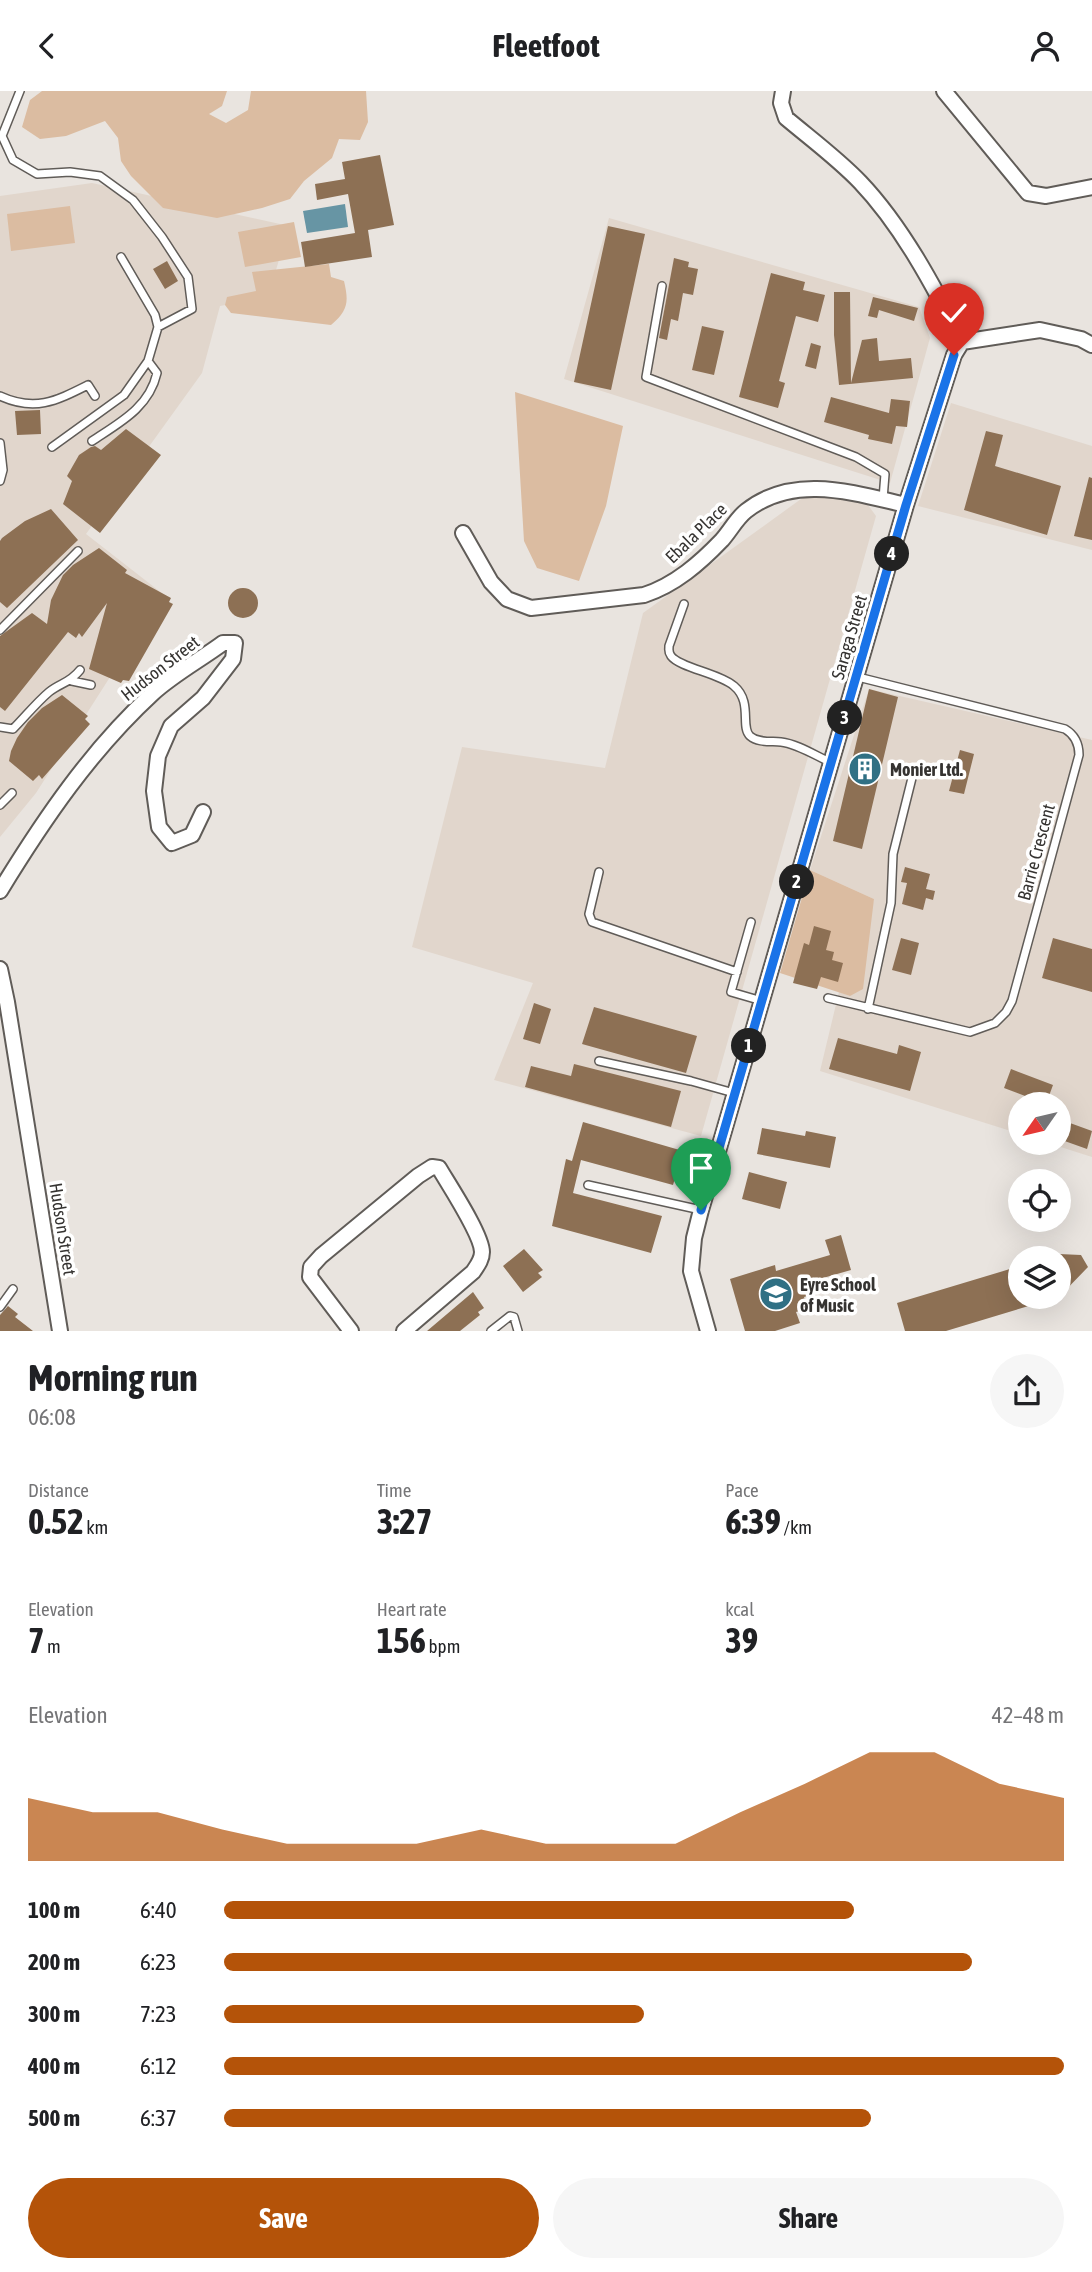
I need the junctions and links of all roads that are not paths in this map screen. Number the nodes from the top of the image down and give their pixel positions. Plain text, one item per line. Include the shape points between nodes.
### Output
1 (20, 91) edge
2 (783, 91) edge
3 (944, 91) edge
4 (1092, 187) edge
5 (121, 257) dead end
6 (662, 286) dead end
7 (158, 327) junction
8 (962, 342) junction
9 (1092, 345) edge
10 (148, 361) junction
11 (0, 396) edge
12 (95, 396) dead end
13 (92, 441) dead end
14 (0, 443) edge
15 (52, 447) dead end
16 (1, 470) edge
17 (0, 481) edge
18 (883, 499) junction
19 (906, 505) junction
20 (463, 533) dead end
21 (78, 551) dead end
22 (684, 604) dead end
23 (0, 630) edge
24 (80, 670) dead end
25 (858, 677) junction
26 (72, 681) junction
27 (91, 685) dead end
28 (0, 727) edge
29 (832, 763) junction
30 (912, 774) dead end
31 (12, 793) dead end
32 (0, 805) edge
33 (203, 812) dead end
34 (599, 872) dead end
35 (0, 891) edge
36 (751, 922) dead end
37 (737, 972) junction
38 (0, 976) edge
39 (828, 998) dead end
40 (763, 1002) junction
41 (868, 1009) junction
42 (599, 1061) dead end
43 (734, 1093) junction
44 (588, 1185) dead end
45 (701, 1210) junction
46 (13, 1289) dead end
47 (0, 1307) edge
48 (60, 1331) edge
49 (351, 1331) edge
50 (404, 1331) edge
51 (491, 1331) edge
52 (518, 1331) edge
53 (708, 1331) edge

1 - 7 lane via 2,136 13,160 37,173 100,176 133,201 188,277 192,309
2 - 8 street via 786,118 860,182 887,216
3 - 4 street via 1028,193 1046,196
5 - 7 lane
6 - 18 lane via 646,377 856,457 886,474
7 - 10 lane
8 - 9 street via 1040,330
8 - 19 street, Saraga Street
10 - 13 lane via 157,373 143,404
10 - 15 lane via 124,395
11 - 12 lane via 21,404 46,404 88,385
14 - 16 lane
16 - 17 lane
18 - 19 street, Ebala Place
18 - 20 street, Ebala Place via 836,488 799,489 769,498 746,511 692,568 662,589 531,608 507,599 491,582
19 - 25 street, Saraga Street
21 - 23 lane
22 - 29 lane via 669,646 674,659 713,673 736,688 744,701 746,731 752,738 787,743
24 - 26 lane
25 - 29 street, Saraga Street
25 - 41 lane, Barrie Crescent via 1065,729 1079,747 1006,1012 995,1023 970,1033
26 - 27 lane
26 - 28 lane via 47,694 13,729
29 - 40 street, Saraga Street
30 - 41 lane via 893,854 891,903
31 - 32 lane
33 - 35 street, Hudson Street via 192,835 172,843 159,827 154,791 158,756 171,726 203,698 233,659 235,643 222,643 155,691 122,723 84,766
34 - 37 lane via 589,914 592,922
36 - 37 lane
37 - 40 lane via 731,992
38 - 48 street, Hudson Street
39 - 41 lane, Barrie Crescent
40 - 43 street, Saraga Street
42 - 43 lane
43 - 45 street, Saraga Street
44 - 45 lane
45 - 53 street, Saraga Street via 691,1271
46 - 47 lane
49 - 50 street via 310,1277 311,1267 418,1176 439,1168 478,1237 481,1260 474,1272
51 - 52 lane via 510,1316

